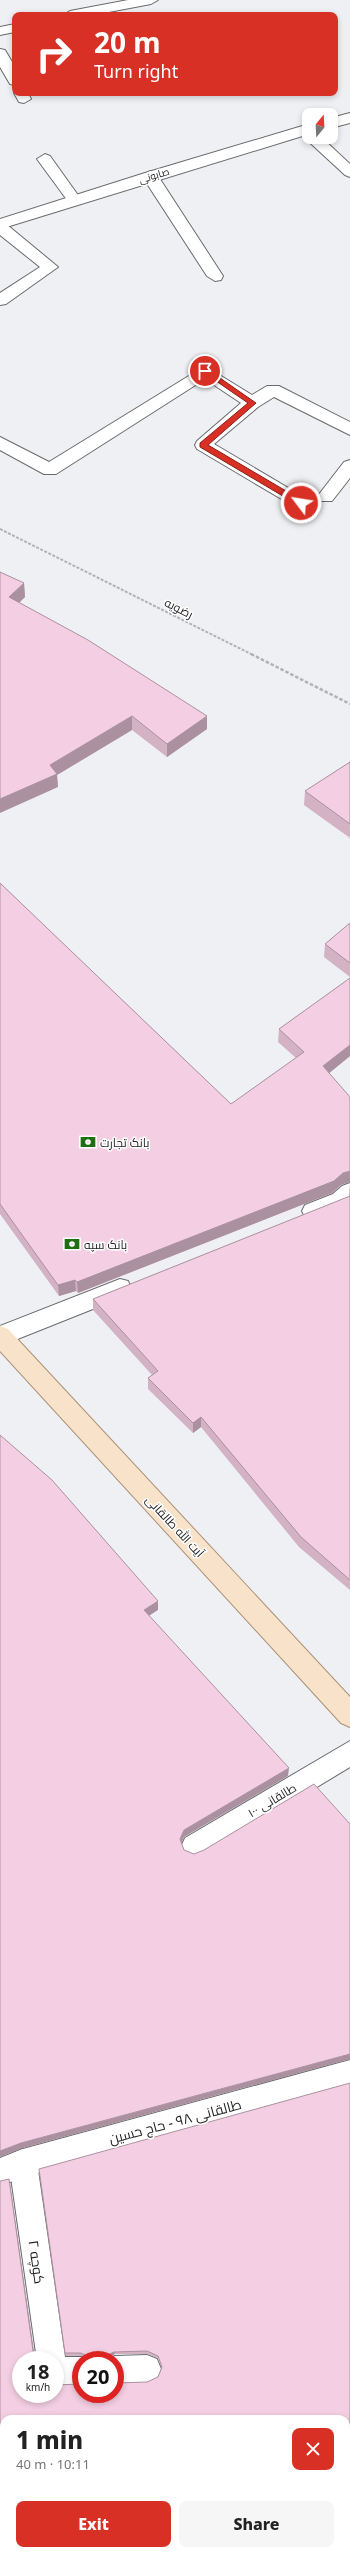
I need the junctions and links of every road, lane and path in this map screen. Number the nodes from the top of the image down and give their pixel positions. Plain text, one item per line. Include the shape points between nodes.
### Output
1 (151, 0) edge
2 (89, 12) edge
3 (12, 29) edge
4 (0, 31) edge
5 (0, 53) edge
6 (12, 75) edge
7 (350, 118) edge
8 (338, 122) edge
9 (302, 135) edge
10 (321, 144) edge
11 (44, 159) dead end
12 (350, 172) edge
13 (150, 176) junction
14 (75, 201) junction
15 (0, 224) edge
16 (0, 227) edge
17 (215, 276) dead end
18 (0, 300) edge
19 (252, 403) junction
20 (350, 429) edge
21 (0, 443) edge
22 (350, 466) edge
23 (326, 497) dead end
24 (301, 503) dead end
25 (0, 529) edge
26 (350, 704) edge
27 (350, 1192) edge
28 (298, 1217) edge
29 (139, 1281) edge
30 (0, 1336) edge
31 (350, 1715) edge
32 (350, 1753) edge
33 (194, 1847) dead end
34 (350, 2073) edge
35 (12, 2167) edge
36 (49, 2351) edge
37 (147, 2369) dead end
38 (124, 2370) edge

1 - 2 street
3 - 4 street
5 - 6 street
7 - 8 street
9 - 13 street, صابونی
10 - 12 street
11 - 14 street
13 - 14 street, صابونی
13 - 17 street
14 - 15 street, صابونی
16 - 18 street via 50,267
19 - 20 street via 273,390
19 - 21 street via 205,371 50,470
19 - 24 street via 203,445
22 - 23 street
25 - 26 path, رضویه
27 - 28 street via 341,1200
29 - 30 street
30 - 31 main road, آیت الله طالقانی
32 - 33 street, طالقانی ۱۰۰
34 - 35 street, طالقانی ۹۸ - حاج حسین
35 - 36 street, کوچه ۲
37 - 38 street

